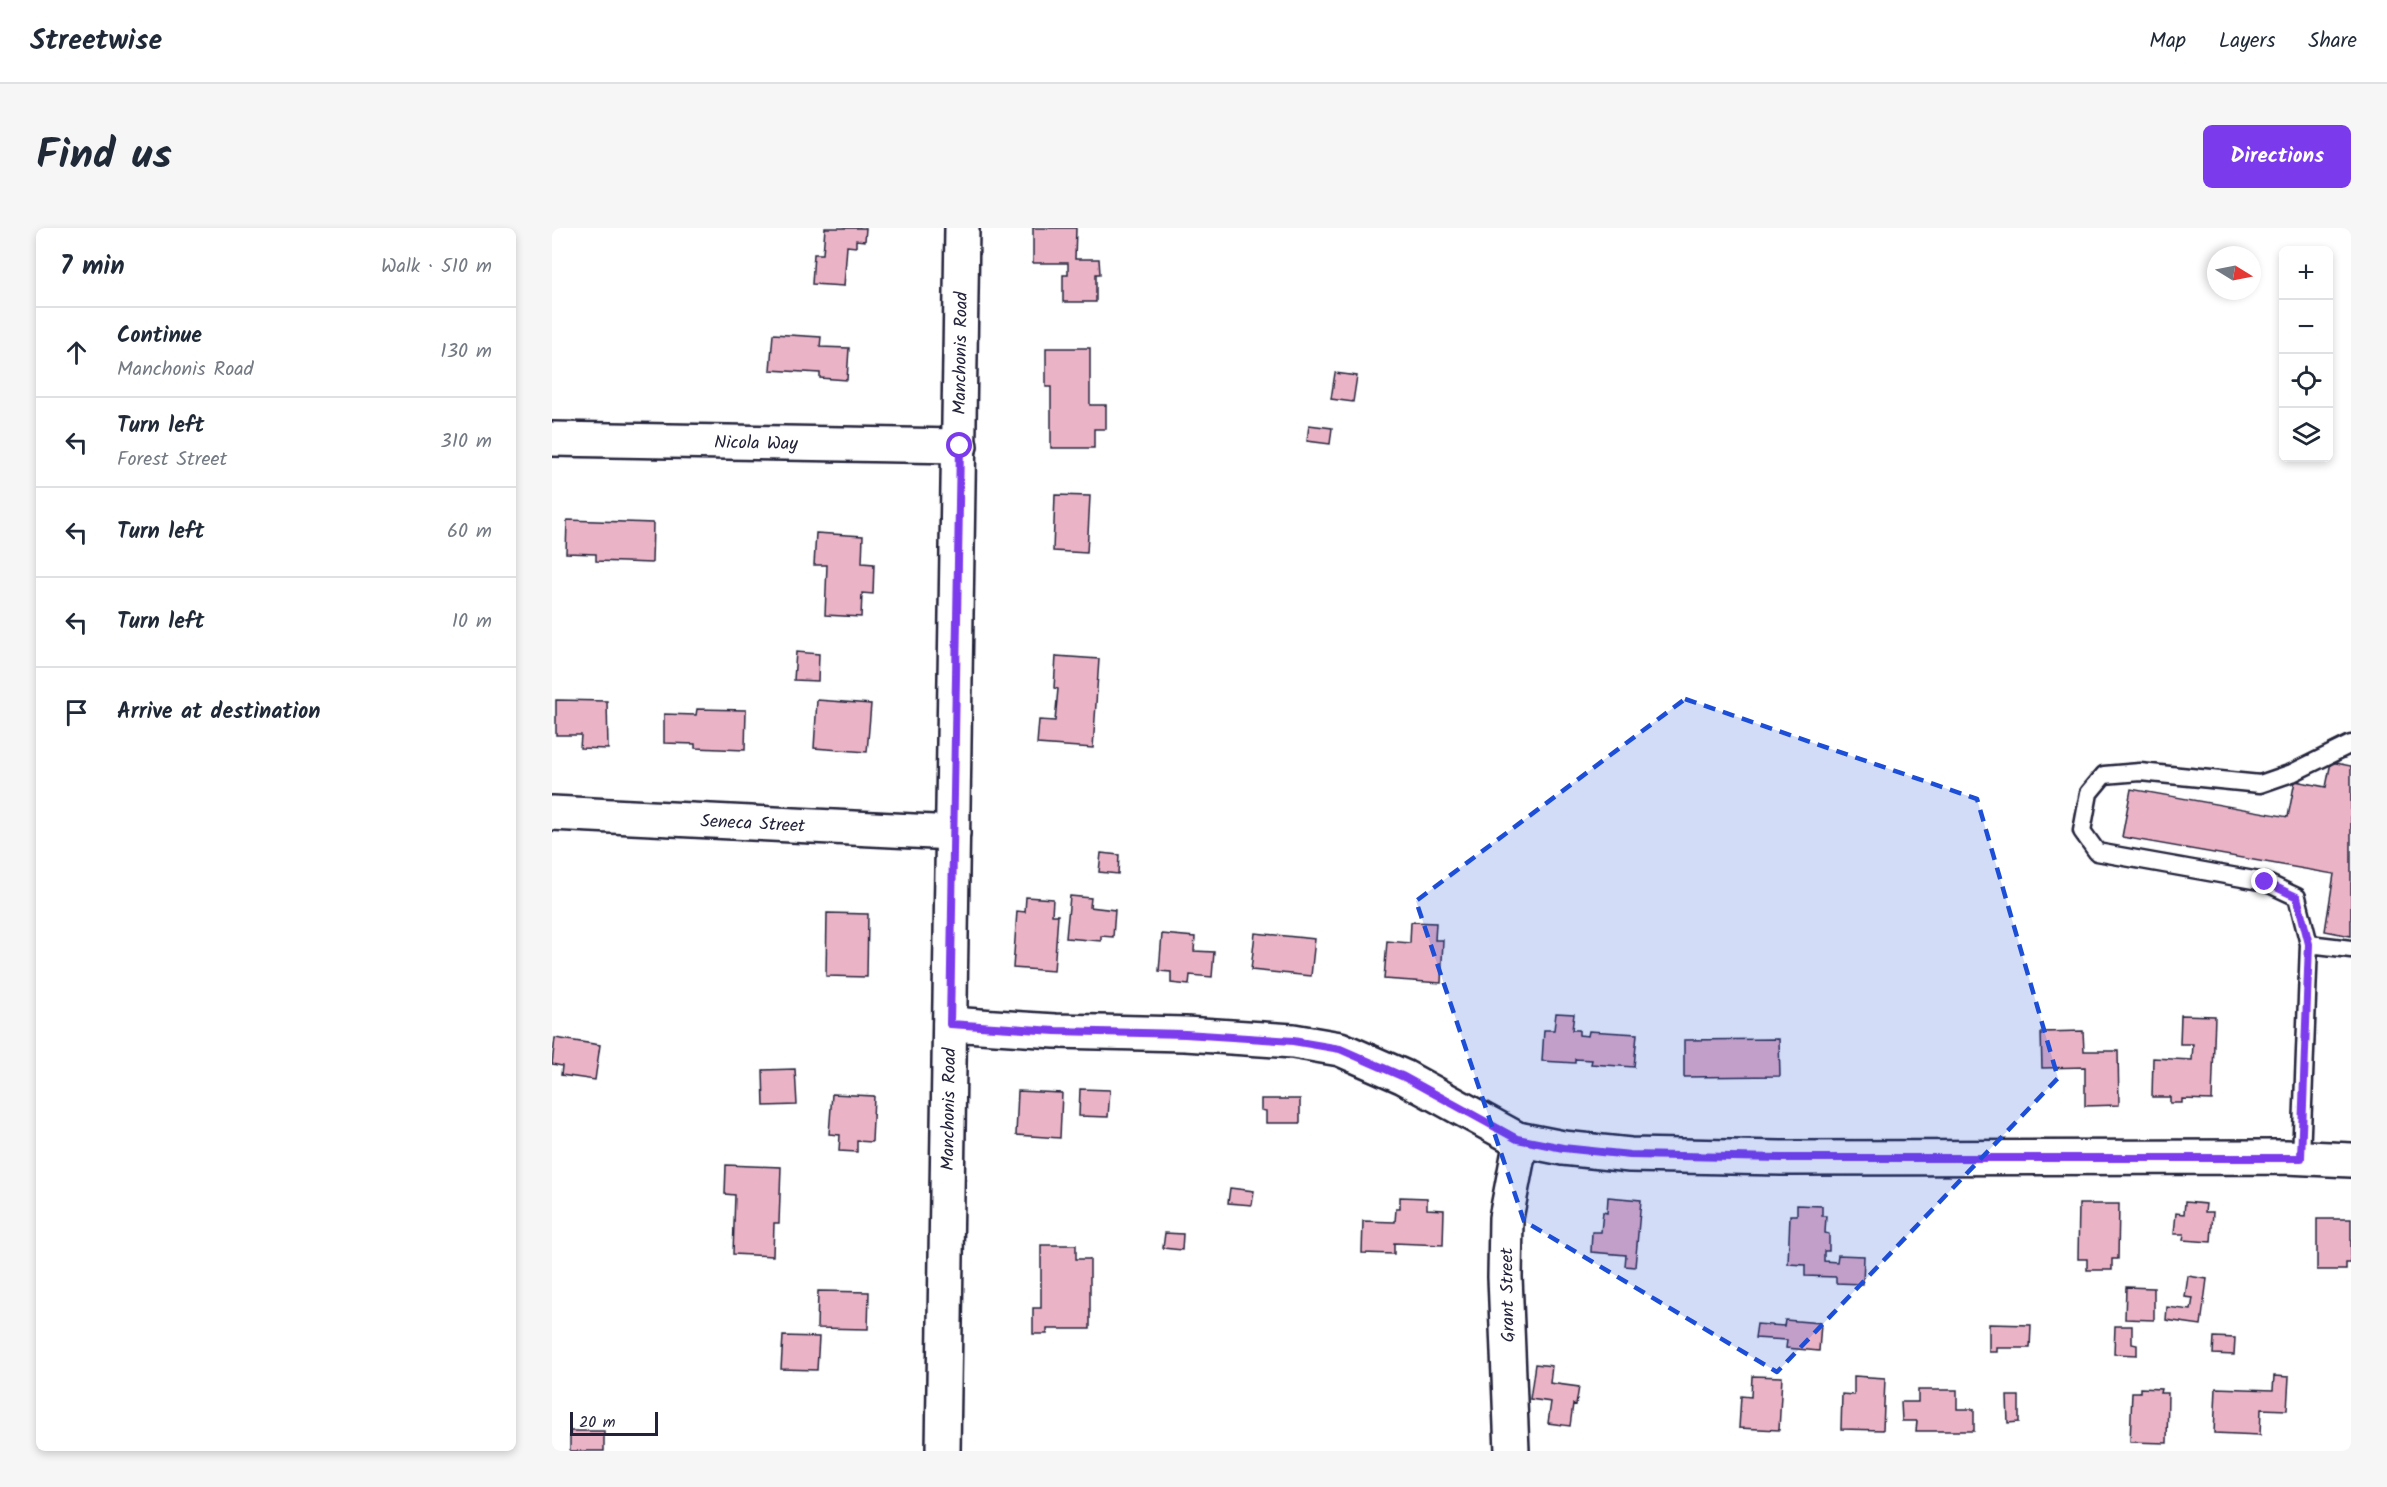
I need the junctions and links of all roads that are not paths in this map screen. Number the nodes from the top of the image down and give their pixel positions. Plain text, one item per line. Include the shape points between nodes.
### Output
1 (962, 228) edge
2 (552, 439) edge
3 (960, 446) junction
4 (2351, 744) edge
5 (552, 813) edge
6 (953, 833) junction
7 (2309, 944) junction
8 (2351, 949) edge
9 (950, 1024) junction
10 (1521, 1140) junction
11 (2301, 1158) junction
12 (2351, 1160) edge
13 (943, 1451) edge
14 (1512, 1451) edge

1 - 3 street, Manchonis Road
2 - 3 street, Nicola Way
3 - 6 street, Manchonis Road
4 - 7 lane via 2260,784 2140,772 2104,775 2089,793 2082,831 2097,852 2265,882 2297,897
5 - 6 street, Seneca Street
6 - 9 street, Manchonis Road
7 - 8 lane
7 - 11 lane
9 - 10 street via 1185,1034 1293,1041 1340,1049 1404,1077
9 - 13 street, Manchonis Road
10 - 11 street via 1642,1155
10 - 14 street, Grant Street via 1506,1218
11 - 12 street

